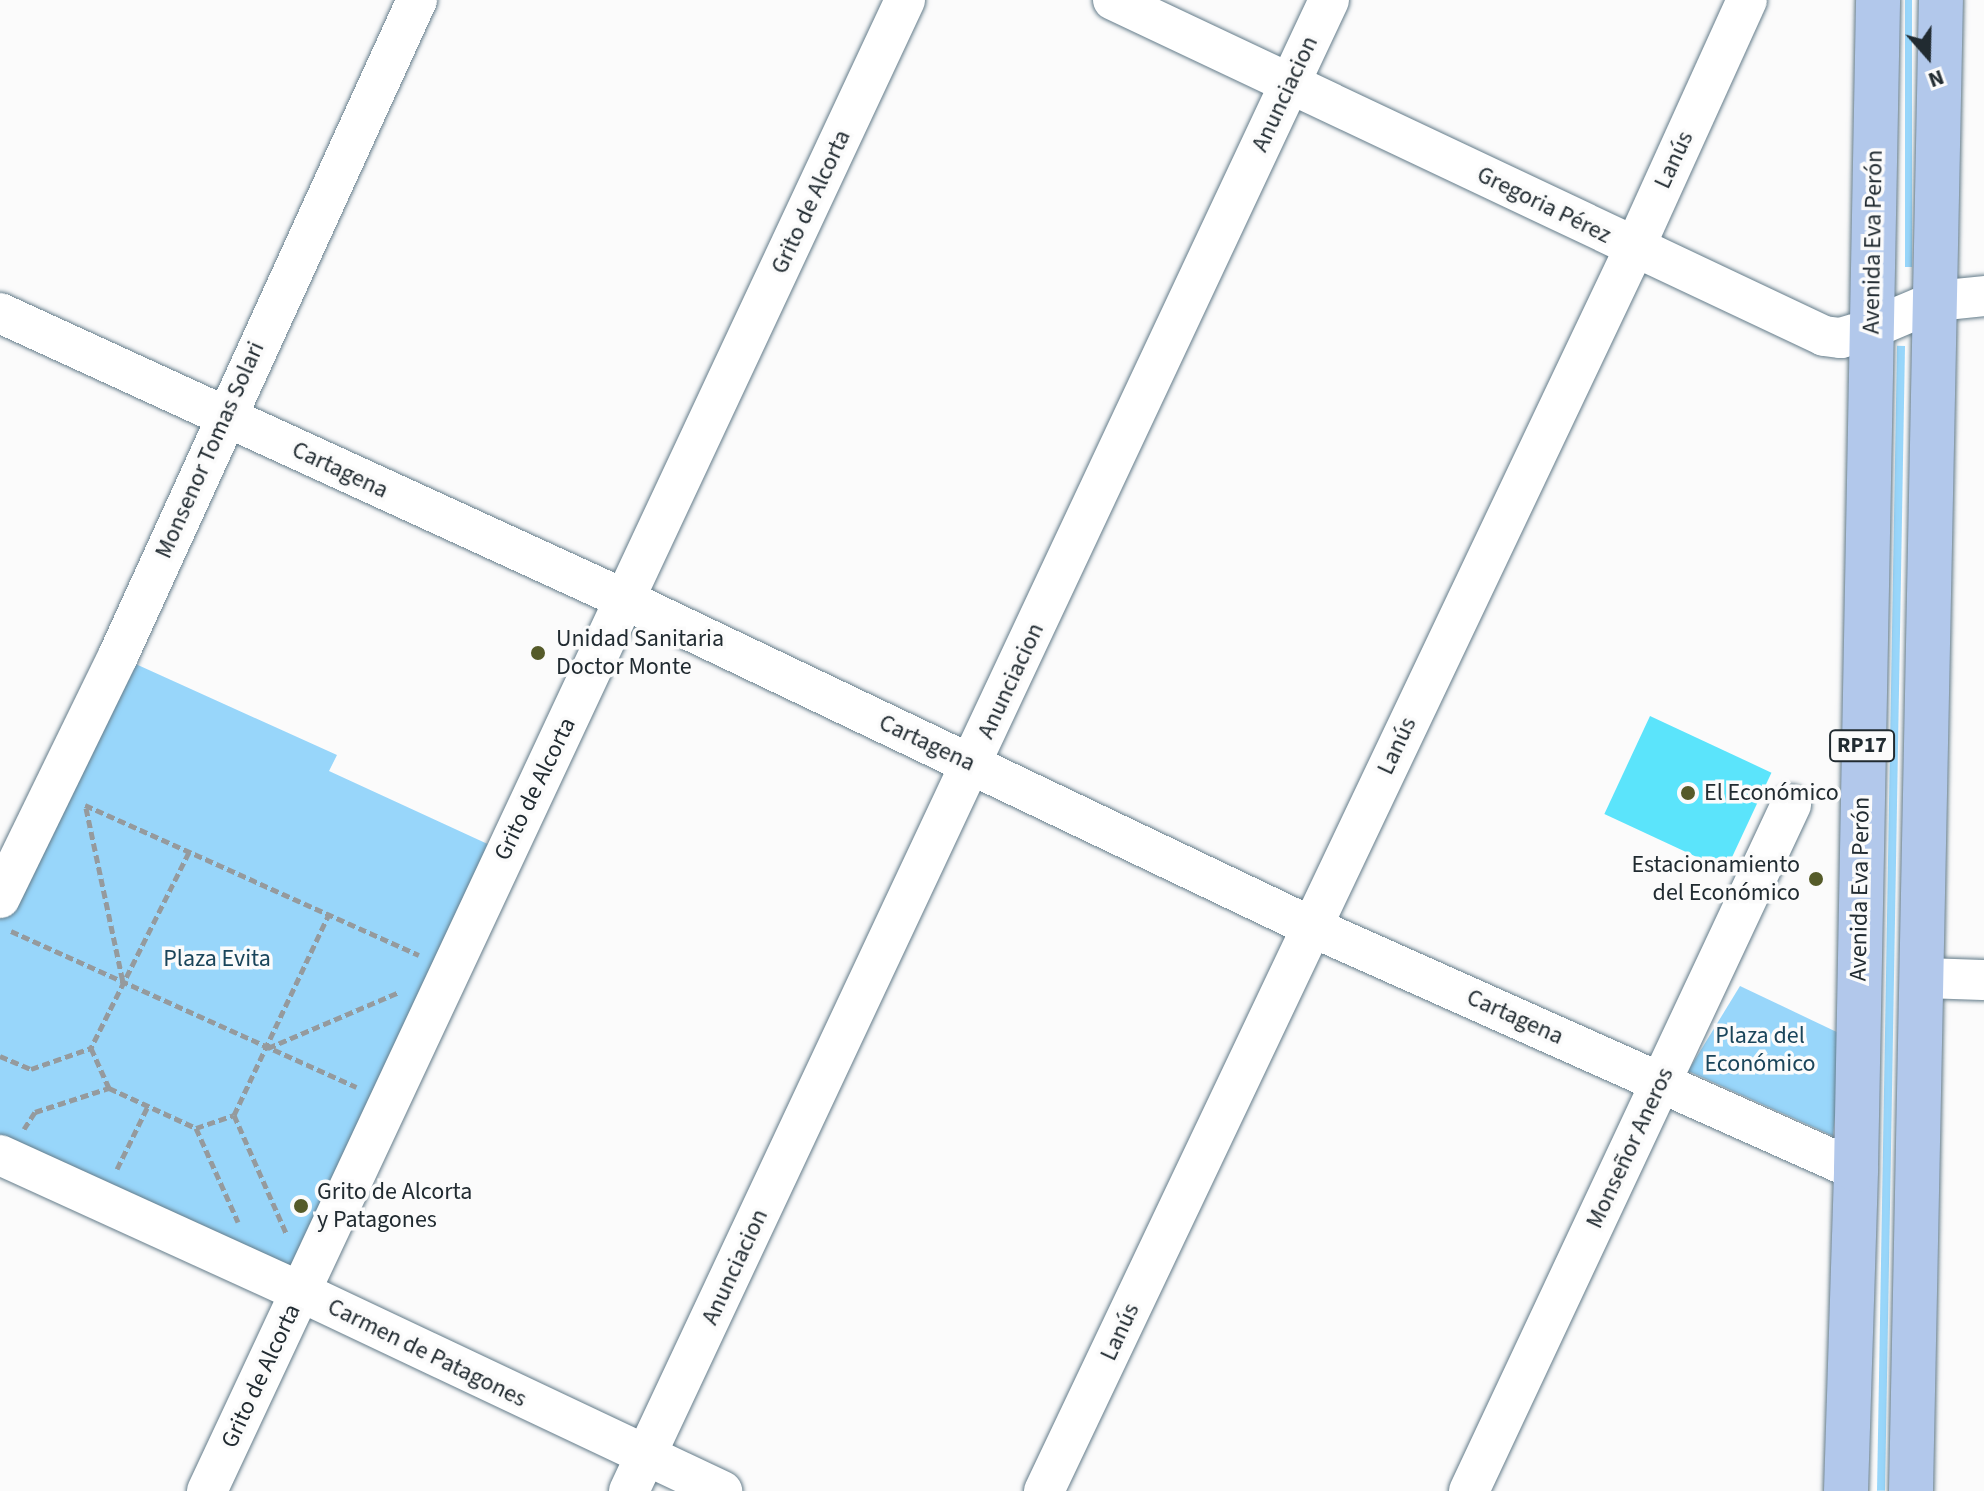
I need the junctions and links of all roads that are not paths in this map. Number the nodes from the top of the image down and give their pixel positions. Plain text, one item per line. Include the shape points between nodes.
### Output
1 (417, 0) edge
2 (905, 0) edge
3 (1113, 0) edge
4 (1329, 0) edge
5 (1747, 0) edge
6 (1878, 0) edge
7 (1941, 0) edge
8 (1290, 83) junction
9 (1634, 249) junction
10 (1984, 296) edge
11 (1936, 301) junction
12 (0, 313) edge
13 (1870, 329) junction
14 (224, 417) junction
15 (626, 600) junction
16 (972, 764) junction
17 (1791, 805) dead end
18 (0, 898) edge
19 (1312, 927) junction
20 (1924, 978) junction
21 (1984, 980) edge
22 (1661, 1082) junction
23 (2, 1157) edge
24 (1856, 1170) junction
25 (304, 1286) junction
26 (637, 1474) edge
27 (207, 1491) edge
28 (722, 1491) edge
29 (1044, 1491) edge
30 (1469, 1491) edge
31 (1846, 1491) edge
32 (1911, 1491) edge

1 - 14 street, Monsenor Tomas Solari
2 - 15 street, Grito de Alcorta
3 - 8 street, Gregoria Pérez
4 - 8 street, Anunciacion
5 - 9 street, Lanús
6 - 13 main road, Avenida Eva Perón / RP17
7 - 11 main road, RP17
8 - 9 street, Gregoria Pérez
8 - 16 street, Anunciacion
9 - 13 street, Gregoria Pérez via 1824,336 1841,338
9 - 19 street, Lanús
10 - 11 street, Gregoria Pérez
11 - 13 street, Gregoria Pérez
11 - 20 main road, RP17
12 - 14 street, Cartagena
13 - 24 main road, Avenida Eva Perón / RP17
14 - 15 street, Cartagena
14 - 18 street, Monsenor Tomas Solari via 118,656 68,800
15 - 16 street, Cartagena
15 - 25 street, Grito de Alcorta
16 - 19 street, Cartagena
16 - 26 street, Anunciacion
17 - 22 street, Monseñor Aneros
19 - 22 street, Cartagena
19 - 29 street, Lanús
20 - 21 street
20 - 32 main road, RP17
22 - 24 street, Cartagena
22 - 30 street, Monseñor Aneros
23 - 25 street, Carmen de Patagones via 261,1274
24 - 31 main road, Avenida Eva Perón / RP17
25 - 26 street, Carmen de Patagones
25 - 27 street, Grito de Alcorta
26 - 28 street, Carmen de Patagones

